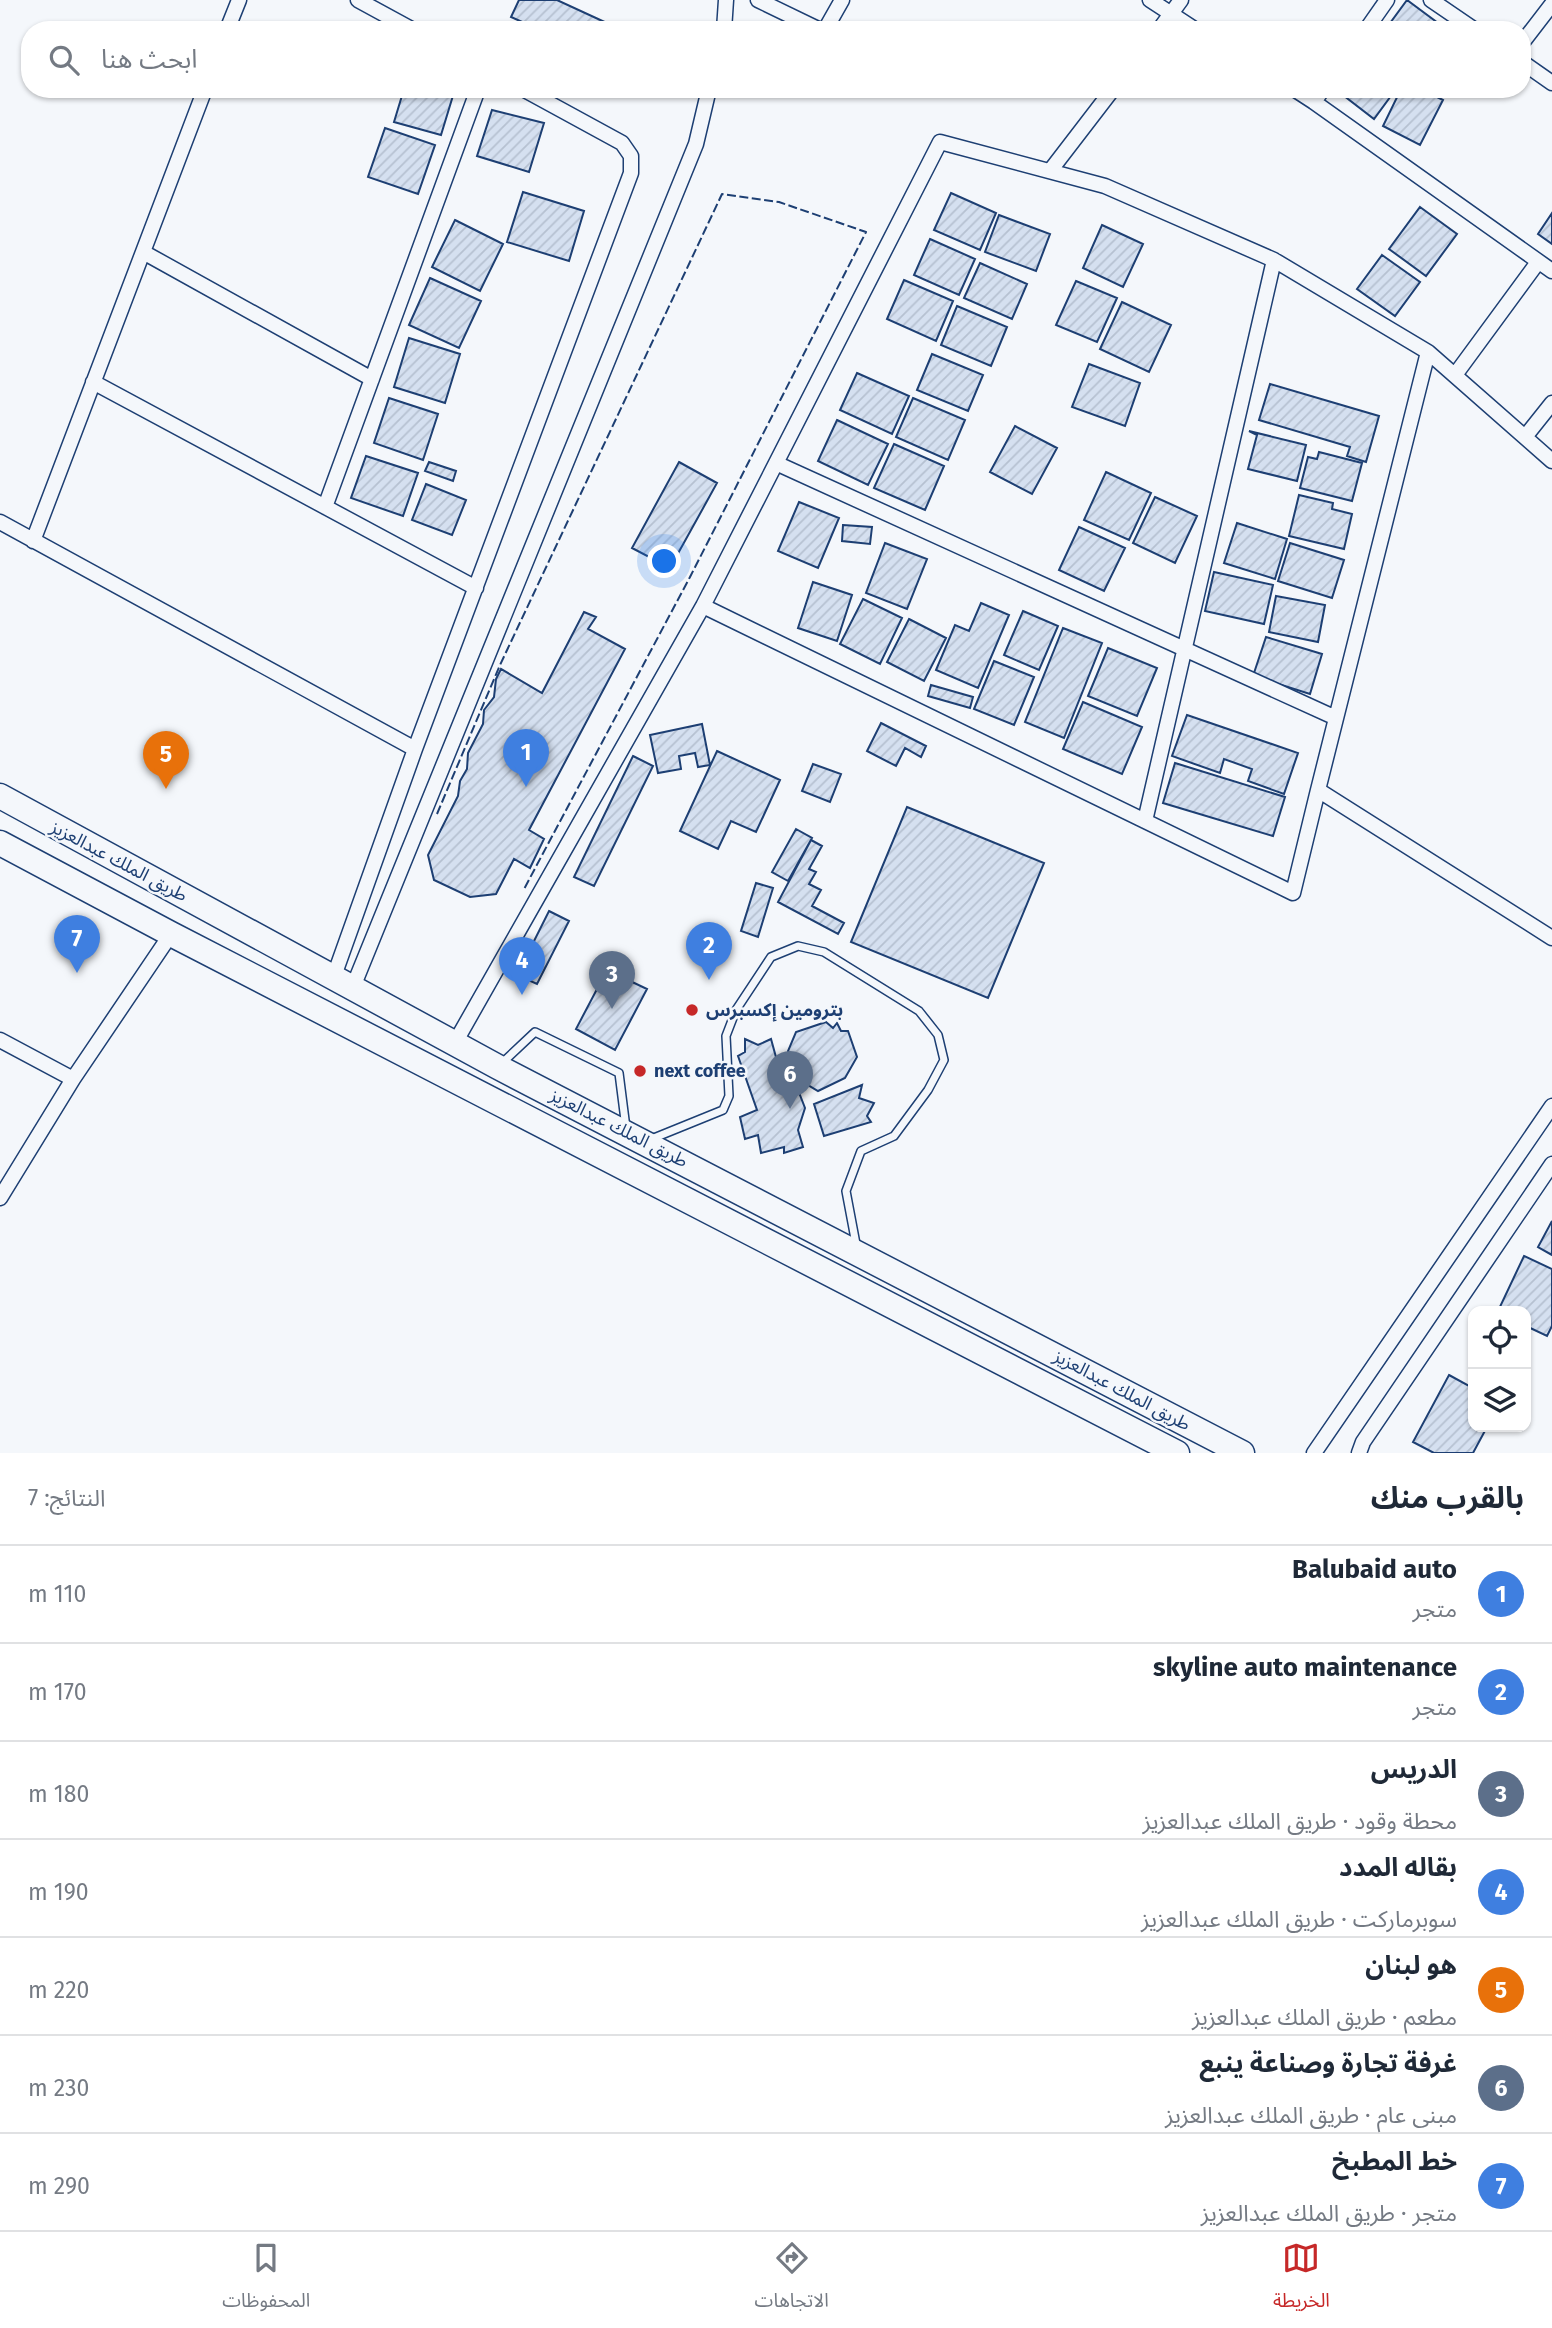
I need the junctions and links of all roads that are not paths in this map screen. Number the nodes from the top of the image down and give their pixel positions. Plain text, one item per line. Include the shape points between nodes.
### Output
1 (239, 0) edge
2 (358, 0) edge
3 (726, 0) edge
4 (758, 0) edge
5 (842, 0) edge
6 (1150, 0) edge
7 (1181, 0) edge
8 (1387, 0) edge
9 (1432, 0) edge
10 (1552, 4) edge
11 (1171, 14) junction
12 (231, 21) edge
13 (396, 21) edge
14 (725, 21) edge
15 (803, 21) edge
16 (828, 21) edge
17 (1166, 21) edge
18 (1182, 21) edge
19 (1372, 21) edge
20 (1462, 21) edge
21 (1531, 31) edge
22 (1531, 68) edge
23 (1552, 83) edge
24 (202, 98) edge
25 (475, 98) edge
26 (540, 98) edge
27 (707, 98) edge
28 (1106, 98) edge
29 (1308, 98) edge
30 (1317, 98) edge
31 (1314, 102) junction
32 (1051, 171) junction
33 (143, 252) junction
34 (1274, 260) junction
35 (1538, 262) junction
36 (1552, 271) edge
37 (1428, 352) junction
38 (1455, 375) junction
39 (372, 379) junction
40 (93, 382) junction
41 (1552, 403) edge
42 (1525, 438) junction
43 (1552, 461) edge
44 (778, 464) junction
45 (325, 507) junction
46 (0, 522) edge
47 (33, 541) junction
48 (476, 587) junction
49 (703, 606) junction
50 (1185, 648) junction
51 (1336, 718) junction
52 (415, 749) junction
53 (1318, 790) junction
54 (0, 796) edge
55 (1145, 821) junction
56 (0, 843) edge
57 (171, 934) junction
58 (1552, 938) edge
59 (343, 982) junction
60 (0, 1040) edge
61 (456, 1041) junction
62 (498, 1067) junction
63 (73, 1079) junction
64 (1552, 1106) edge
65 (636, 1137) junction
66 (1552, 1164) edge
67 (0, 1198) edge
68 (857, 1252) junction
69 (1177, 1453) edge
70 (1242, 1453) edge
71 (1314, 1453) edge
72 (1359, 1453) edge

1 - 12 street
2 - 13 street
3 - 14 street
4 - 15 street
5 - 16 street
6 - 11 street
7 - 11 street
8 - 19 street
9 - 20 street
10 - 21 street
11 - 17 street
11 - 18 street
22 - 23 street
24 - 33 street
25 - 39 street
26 - 48 street via 622,143 632,156 631,173
27 - 59 street via 696,144
28 - 32 street
29 - 31 street
30 - 31 street
31 - 35 street
32 - 34 street via 1105,186
32 - 44 street via 940,142
33 - 39 street
33 - 40 street
34 - 37 street
34 - 50 street
35 - 36 street
35 - 38 street
37 - 38 street
37 - 51 street
38 - 42 street
39 - 45 street
40 - 45 street
40 - 47 street
41 - 42 street
42 - 43 street
44 - 49 street
44 - 50 street
45 - 48 street
46 - 47 street
47 - 52 street
48 - 52 street
49 - 55 street
49 - 61 street
50 - 51 street
50 - 55 street
51 - 53 street
52 - 59 street
53 - 55 street via 1293,893
53 - 58 street
54 - 59 highway, طريق الملك عبدالعزيز
56 - 57 highway, طريق الملك عبدالعزيز
57 - 63 street
57 - 69 highway, طريق الملك عبدالعزيز
59 - 61 highway, طريق الملك عبدالعزيز
60 - 63 street
61 - 62 highway, طريق الملك عبدالعزيز
62 - 65 highway, طريق الملك عبدالعزيز
62 - 65 lane via 535,1032 596,1060 619,1073
63 - 67 street
64 - 71 street
65 - 68 highway, طريق الملك عبدالعزيز
65 - 68 lane via 723,1110 729,1096 726,1036 736,1010 771,957 798,946 824,952 919,1011 937,1035 944,1060 894,1136 861,1151 846,1191
66 - 72 street
68 - 70 highway, طريق الملك عبدالعزيز

